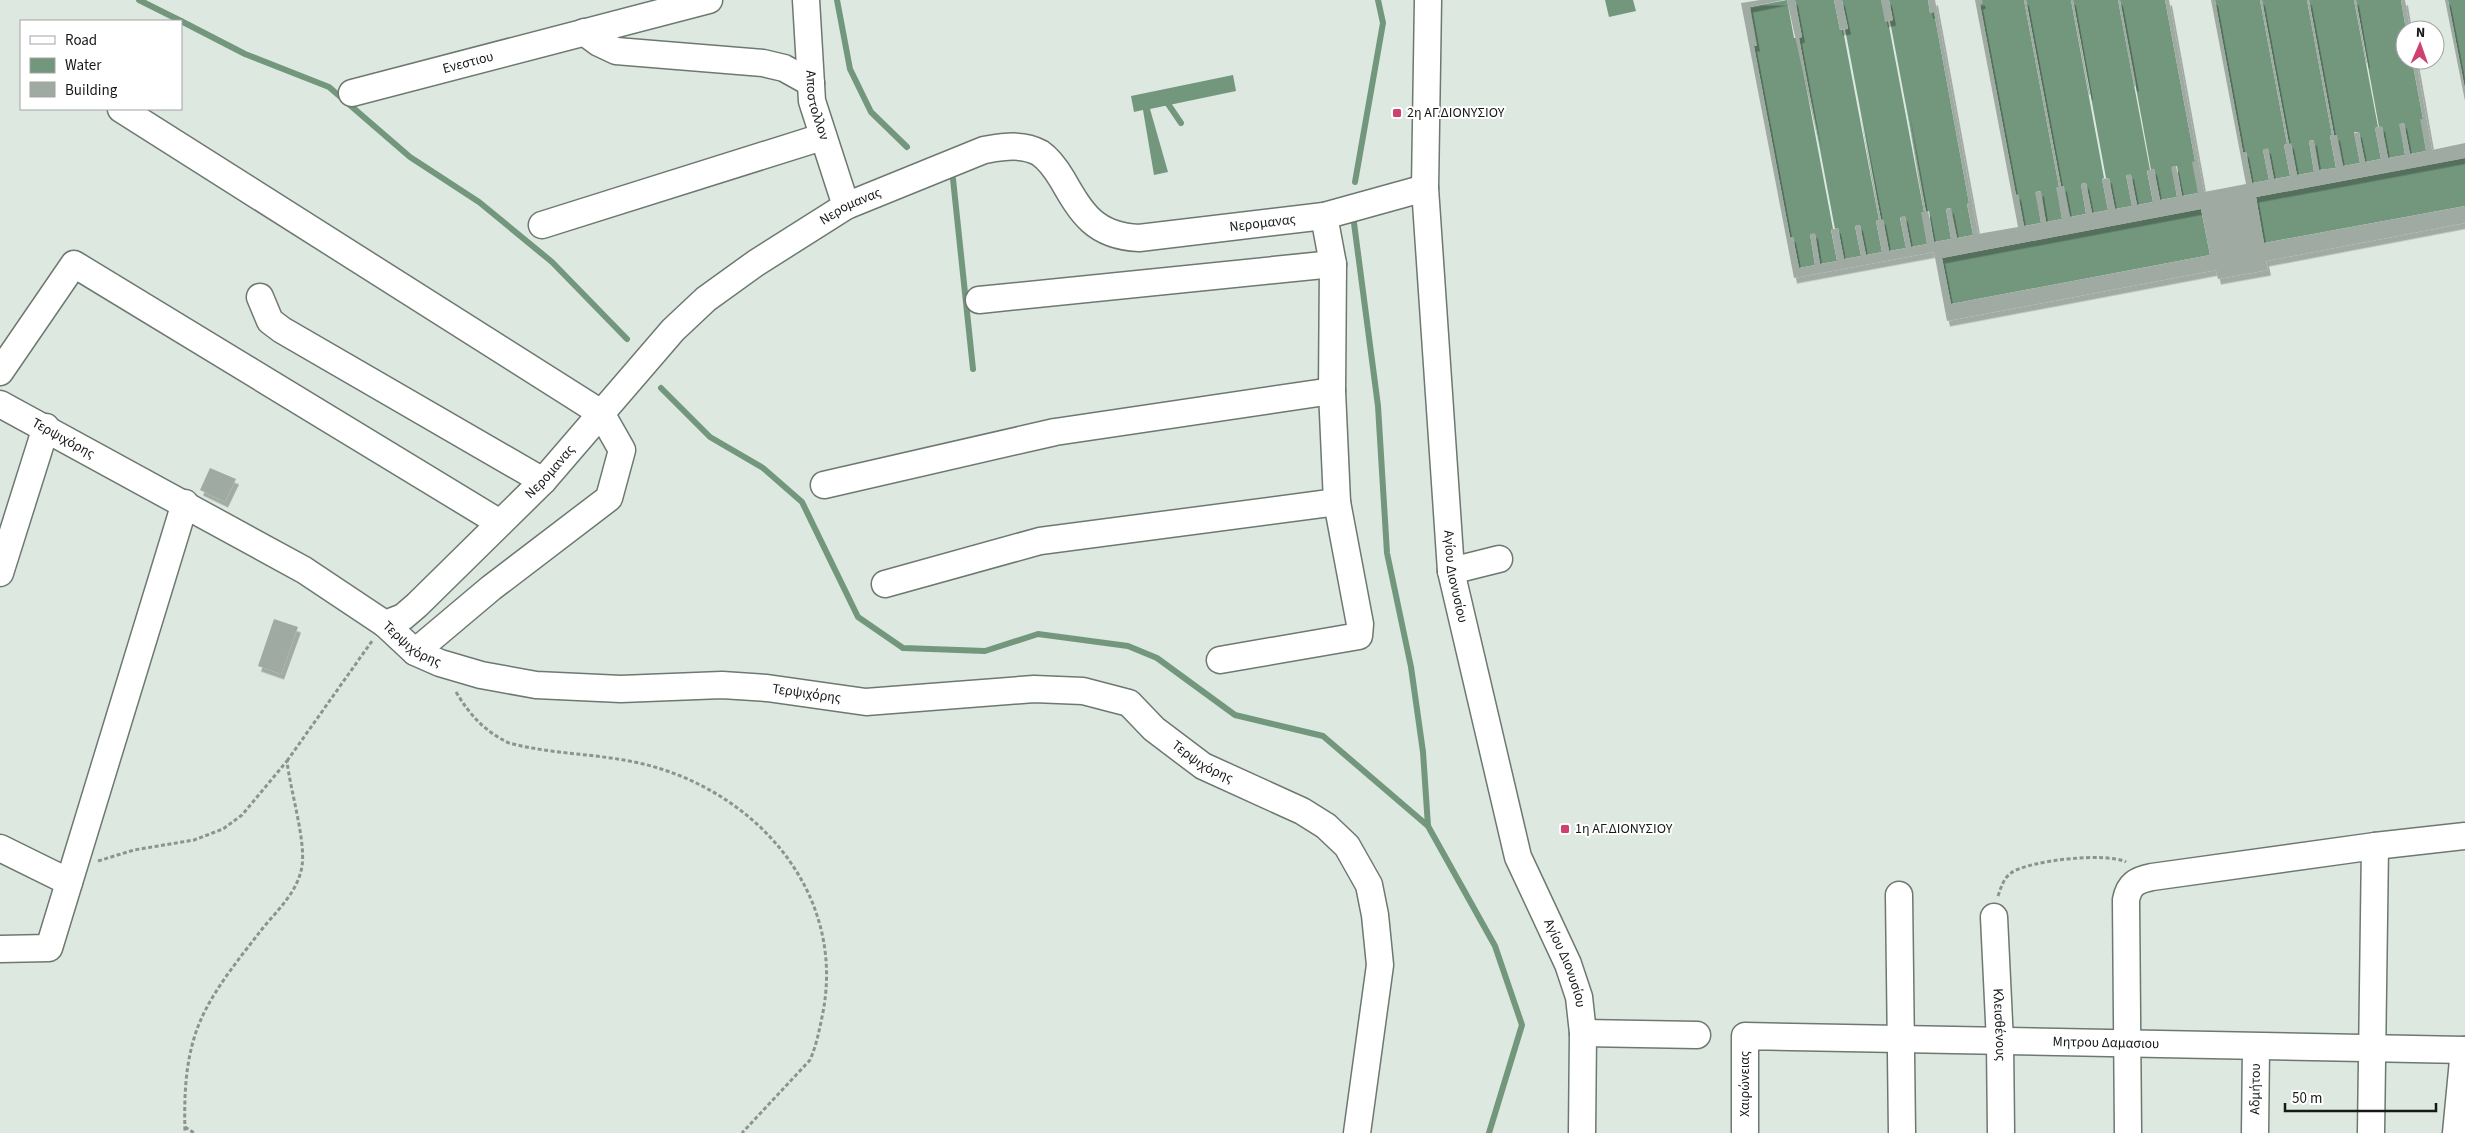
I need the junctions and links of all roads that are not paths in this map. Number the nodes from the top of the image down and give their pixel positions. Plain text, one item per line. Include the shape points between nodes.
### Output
1 (709, 0) edge
2 (806, 0) edge
3 (1428, 0) edge
4 (584, 32) junction
5 (811, 83) junction
6 (352, 93) dead end
7 (123, 110) edge
8 (822, 137) junction
9 (1425, 188) junction
10 (846, 206) junction
11 (1324, 216) junction
12 (542, 225) dead end
13 (1333, 264) junction
14 (260, 297) dead end
15 (979, 300) dead end
16 (0, 372) edge
17 (1332, 391) junction
18 (0, 404) edge
19 (600, 413) junction
20 (46, 427) junction
21 (543, 482) junction
22 (824, 485) dead end
23 (1337, 502) junction
24 (185, 503) junction
25 (500, 523) junction
26 (1498, 559) dead end
27 (1451, 571) junction
28 (0, 573) edge
29 (885, 584) dead end
30 (385, 624) junction
31 (416, 652) junction
32 (1220, 660) dead end
33 (2465, 836) edge
34 (2375, 846) junction
35 (0, 848) edge
36 (71, 877) junction
37 (1899, 895) dead end
38 (1994, 917) road end
39 (0, 949) edge
40 (1583, 1033) junction
41 (1697, 1035) dead end
42 (1745, 1036) joint
43 (1901, 1039) junction
44 (2000, 1042) junction
45 (2129, 1045) junction
46 (2256, 1047) junction
47 (2371, 1049) junction
48 (2465, 1050) edge
49 (1357, 1133) edge
50 (1582, 1133) edge
51 (1746, 1133) edge
52 (1902, 1133) edge
53 (2001, 1133) edge
54 (2128, 1133) edge
55 (2255, 1133) edge
56 (2371, 1133) edge
57 (2456, 1133) edge

1 - 4 street, Ενεστιου
2 - 5 street, Αποστολλον
3 - 9 street, Αγίου Διονυσίου
4 - 5 street via 616,51 763,62 784,68
4 - 6 street, Ενεστιου
5 - 8 street, Αποστολλον via 812,101
7 - 19 street
8 - 10 street, Αποστολλον
8 - 12 street
9 - 11 street, Νερομανας
9 - 27 street, Αγίου Διονυσίου
10 - 11 street, Νερομανας via 984,150 1004,146 1023,147 1039,153 1053,165 1090,220 1104,231 1121,237 1139,238
10 - 19 street, Νερομανας via 706,299 673,330
11 - 13 street
13 - 15 street
13 - 17 street
14 - 21 street via 270,321 282,330
16 - 25 street via 74,264
17 - 22 street via 1055,432
17 - 23 street
18 - 20 street, Τερψιχόρης
19 - 21 street, Νερομανας
19 - 31 street via 622,450 608,498 491,588
20 - 24 street, Τερψιχόρης
20 - 28 street
21 - 25 street, Νερομανας
23 - 29 street via 1040,541
23 - 32 street via 1360,624 1359,636
24 - 30 street, Τερψιχόρης via 304,570
24 - 36 street
25 - 30 street, Νερομανας via 417,605 403,617
26 - 27 street
27 - 40 street, Αγίου Διονυσίου via 1518,857 1568,964 1579,996
30 - 31 street, Τερψιχόρης
31 - 49 street, Τερψιχόρης via 444,664 502,680 536,685 621,689 722,685 866,702 1034,689 1083,691 1129,703 1154,729 1203,766 1302,811 1326,826 1347,846 1369,885 1380,965
33 - 34 street
34 - 45 street via 2140,880 2131,885 2126,900
34 - 47 street
35 - 36 street
36 - 39 street via 49,948
37 - 43 street
38 - 44 street, Κλεισθένους
40 - 41 street
40 - 50 street, Αγίου Διονυσίου
42 - 43 street, Μητρου Δαμασιου
42 - 51 street, Χαιρώνειας
43 - 44 street, Μητρου Δαμασιου
43 - 52 street
44 - 45 street, Μητρου Δαμασιου
44 - 53 street, Κλεισθένους
45 - 46 street, Μητρου Δαμασιου
45 - 54 street
46 - 47 street, Μητρου Δαμασιου
46 - 55 street, Αδμήτου
47 - 48 street, Μητρου Δαμασιου
47 - 56 street
48 - 57 street

